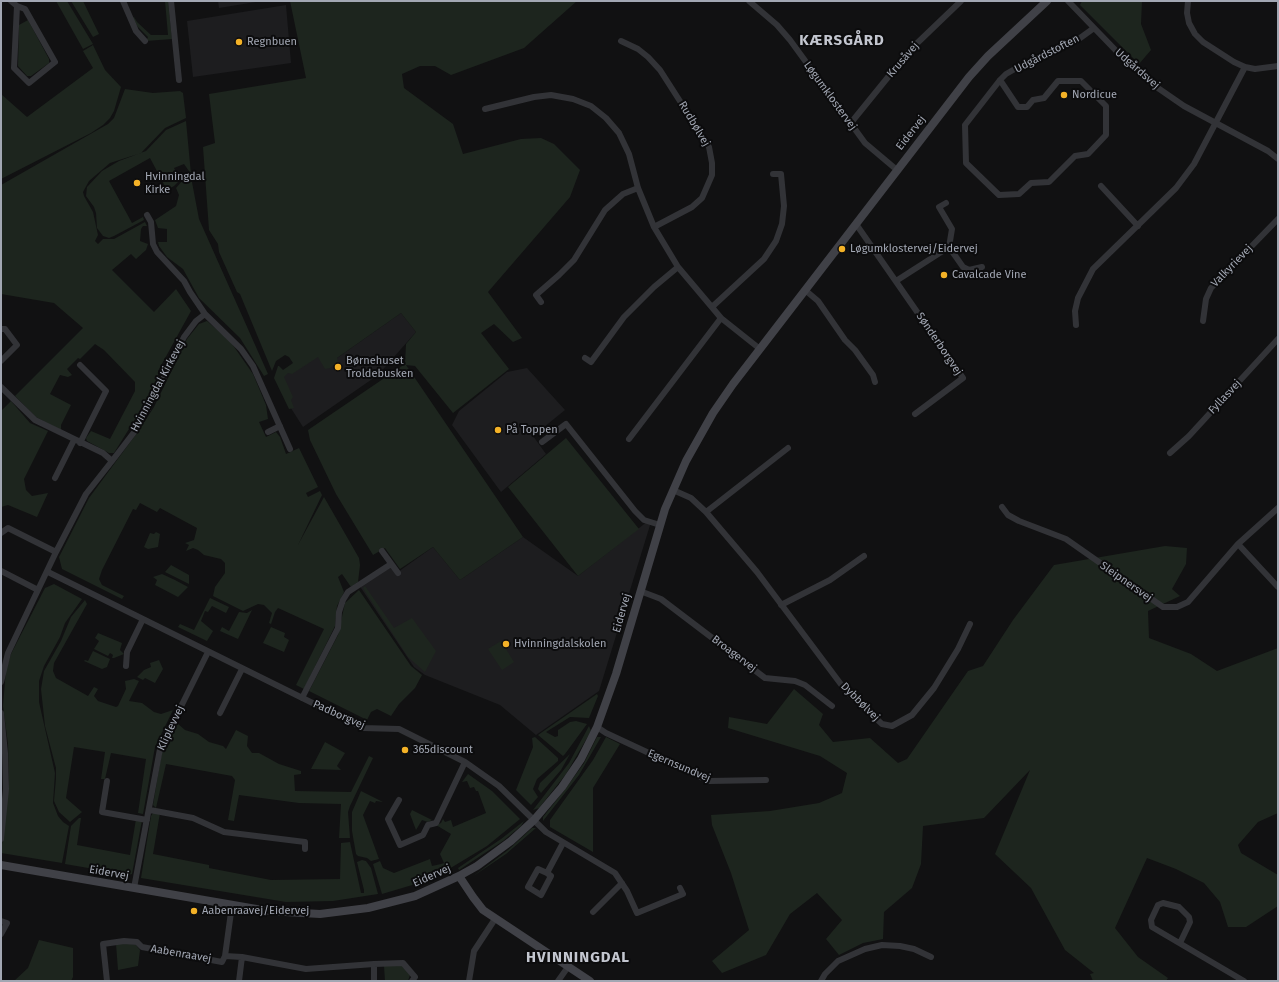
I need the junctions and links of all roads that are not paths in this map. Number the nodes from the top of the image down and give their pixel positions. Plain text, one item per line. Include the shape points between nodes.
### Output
1 (11, 1) edge
2 (123, 1) edge
3 (171, 1) edge
4 (749, 1) edge
5 (961, 1) edge
6 (1047, 1) edge
7 (1068, 1) edge
8 (1188, 1) edge
9 (17, 6) junction
10 (1094, 28) junction
11 (145, 41) dead end
12 (621, 41) dead end
13 (1278, 66) edge
14 (1245, 67) junction
15 (179, 80) dead end
16 (1000, 80) junction
17 (485, 109) dead end
18 (1216, 123) junction
19 (850, 124) junction
20 (1278, 159) edge
21 (897, 170) junction
22 (773, 174) dead end
23 (1101, 186) dead end
24 (638, 188) junction
25 (946, 203) dead end
26 (147, 215) dead end
27 (1278, 219) edge
28 (856, 224) junction
29 (1138, 226) junction
30 (654, 227) junction
31 (949, 246) junction
32 (678, 267) junction
33 (982, 267) dead end
34 (896, 281) junction
35 (805, 290) junction
36 (541, 302) dead end
37 (712, 307) junction
38 (205, 314) junction
39 (721, 318) junction
40 (1203, 321) dead end
41 (1076, 325) dead end
42 (1, 329) edge
43 (1278, 340) edge
44 (760, 349) junction
45 (585, 358) dead end
46 (1, 362) edge
47 (80, 365) dead end
48 (875, 382) dead end
49 (1, 387) edge
50 (915, 414) dead end
51 (280, 426) junction
52 (268, 432) dead end
53 (629, 439) dead end
54 (77, 442) junction
55 (542, 442) dead end
56 (788, 448) dead end
57 (290, 449) dead end
58 (1170, 453) dead end
59 (112, 461) junction
60 (55, 478) dead end
61 (673, 490) junction
62 (1002, 507) dead end
63 (1278, 508) edge
64 (706, 512) junction
65 (660, 525) junction
66 (1, 533) edge
67 (1238, 544) junction
68 (382, 551) dead end
69 (56, 552) junction
70 (864, 556) dead end
71 (391, 564) junction
72 (1, 570) edge
73 (48, 572) junction
74 (398, 573) dead end
75 (1278, 587) edge
76 (38, 590) junction
77 (640, 592) junction
78 (781, 605) junction
79 (143, 619) junction
80 (970, 624) dead end
81 (208, 652) junction
82 (126, 666) dead end
83 (242, 669) junction
84 (1, 682) edge
85 (302, 698) junction
86 (832, 706) dead end
87 (1, 713) edge
88 (220, 713) dead end
89 (597, 727) junction
90 (3, 753) edge
91 (465, 762) junction
92 (766, 780) dead end
93 (107, 781) dead end
94 (399, 800) dead end
95 (150, 810) junction
96 (147, 820) junction
97 (534, 820) junction
98 (1, 839) edge
99 (563, 842) junction
100 (305, 850) dead end
101 (1, 865) edge
102 (547, 873) dead end
103 (459, 876) junction
104 (622, 883) junction
105 (134, 888) junction
106 (680, 888) dead end
107 (232, 905) junction
108 (593, 912) dead end
109 (495, 920) junction
110 (1, 921) edge
111 (1, 934) edge
112 (1180, 943) junction
113 (225, 956) junction
114 (242, 957) junction
115 (931, 957) dead end
116 (374, 964) junction
117 (568, 967) junction
118 (107, 981) edge
119 (239, 981) edge
120 (374, 981) edge
121 (412, 981) edge
122 (469, 981) edge
123 (558, 981) edge
124 (590, 981) edge
125 (821, 981) edge
126 (1244, 981) edge

1 - 9 street
2 - 11 street via 136,30
3 - 15 street
4 - 19 street, Løgumklostervej via 790,40
5 - 19 street, Krusåvej via 910,50
6 - 21 street, Eidervej via 993,50 969,77
7 - 10 street, Udgårdsvej
8 - 14 street via 1189,23 1195,34 1209,46
9 - 9 street via 14,68 29,83 55,62 25,9
10 - 16 street, Udgårdstoften via 1076,41 1020,66
10 - 18 street, Udgårdsvej via 1126,62 1155,86 1184,106
12 - 30 street, Rudbølvej via 643,53 660,70 709,147 712,162 712,176 702,198 692,207
13 - 14 street via 1255,69
14 - 18 street
16 - 16 street, Udgårdstoften via 1018,106 1027,107 1033,100 1044,98 1058,81 1081,81 1106,106 1106,135 1088,154 1075,156 1049,182 1031,184 1019,194 999,195 966,164 965,125
17 - 24 street via 552,95 591,106 619,133 629,154
18 - 20 street, Udgårdsvej
18 - 29 street via 1194,164 1176,188
19 - 21 street, Løgumklostervej via 875,153
21 - 28 street, Eidervej
22 - 37 street via 781,174 784,206 782,224 776,241 764,259
23 - 29 street
24 - 30 street
24 - 36 street via 623,194 605,210 574,260 536,295
25 - 31 street via 939,207 952,229
26 - 38 street via 151,222 153,244 157,252 184,280
27 - 40 street, Valkyrievej via 1211,288 1206,299
28 - 34 street, Sønderborgvej
28 - 35 street, Eidervej
29 - 41 street via 1093,269 1078,298 1075,311
30 - 32 street
31 - 33 street via 963,267 969,270
31 - 34 street
32 - 37 street
32 - 45 street via 624,317 590,362
34 - 50 street, Sønderborgvej via 963,378
35 - 44 street, Eidervej
35 - 48 street via 818,301 845,340 856,350
37 - 39 street
38 - 51 street via 231,337 249,360
38 - 59 street, Hvinningdal Kirkevej via 196,321 184,338 148,409
39 - 44 street
39 - 53 street
42 - 46 street via 5,330 17,345
43 - 58 street, Fyllasvej via 1190,436
44 - 61 street, Eidervej via 713,413 692,449
47 - 54 street via 106,391
49 - 54 street via 35,420
51 - 52 street
51 - 57 street
54 - 59 street via 103,453
54 - 60 street
55 - 65 street via 566,424 635,512 644,520
56 - 64 street
59 - 69 street, Hvinningdal Kirkevej via 86,494
61 - 64 street, Dybbølvej via 691,498
61 - 65 street, Eidervej
62 - 67 street, Sleipnersvej via 1008,515 1019,521 1066,539 1163,607 1177,607 1188,602
63 - 67 street, Sleipnersvej
64 - 78 street, Dybbølvej via 757,572
65 - 77 street, Eidervej
66 - 69 street via 8,528
67 - 75 street
68 - 71 street
69 - 73 street, Hvinningdal Kirkevej
70 - 78 street via 830,580
71 - 74 street
71 - 85 street, Padborgvej via 348,592 339,612 338,628
72 - 76 street
73 - 76 street, Hvinningdal Kirkevej
73 - 79 street, Padborgvej
76 - 84 street, Hvinningdal Kirkevej via 8,653
77 - 86 street, Broagervej via 661,599 765,678 795,681 805,685
77 - 89 street, Eidervej via 610,693
78 - 80 street, Dybbølvej via 846,691 882,724 892,726 912,715 934,688
79 - 81 street, Padborgvej
79 - 82 street via 127,652
81 - 83 street, Padborgvej
81 - 95 street, Kliplevvej via 160,749
83 - 85 street, Padborgvej
83 - 88 street
85 - 91 street, Padborgvej via 363,728 399,729
87 - 90 street
89 - 92 street, Egernsundvej via 709,782
89 - 97 street, Eidervej via 569,777
90 - 98 street via 6,789
91 - 94 street via 436,823 428,825 423,835 400,844 388,818
91 - 97 street, Padborgvej via 499,786
93 - 96 street via 102,812
95 - 96 street, Kliplevvej
95 - 100 street via 193,818 224,832 305,842
96 - 105 street, Kliplevvej
97 - 99 street, Padborgvej via 546,832
97 - 103 street, Eidervej via 494,854
99 - 102 street
99 - 104 street, Padborgvej via 606,866
101 - 105 street, Eidervej
103 - 107 street, Eidervej via 415,896 350,911 291,914
103 - 109 street via 473,898
104 - 106 street, Padborgvej via 637,914 683,894
104 - 108 street
105 - 107 street, Eidervej
107 - 113 street, Aabenraavej
109 - 117 street
109 - 122 street via 474,952
110 - 111 street via 7,923
112 - 112 street via 1190,922 1189,917 1179,907 1163,903 1158,905 1151,920 1152,927
112 - 126 street
113 - 114 street, Aabenraavej
113 - 118 street, Aabenraavej via 222,962 142,947 137,942 103,944
114 - 116 street, Aabenraavej via 306,969
114 - 119 street
115 - 125 street via 900,946 865,949 838,961
116 - 120 street
116 - 121 street, Aabenraavej via 403,963 415,977
117 - 123 street
117 - 124 street

